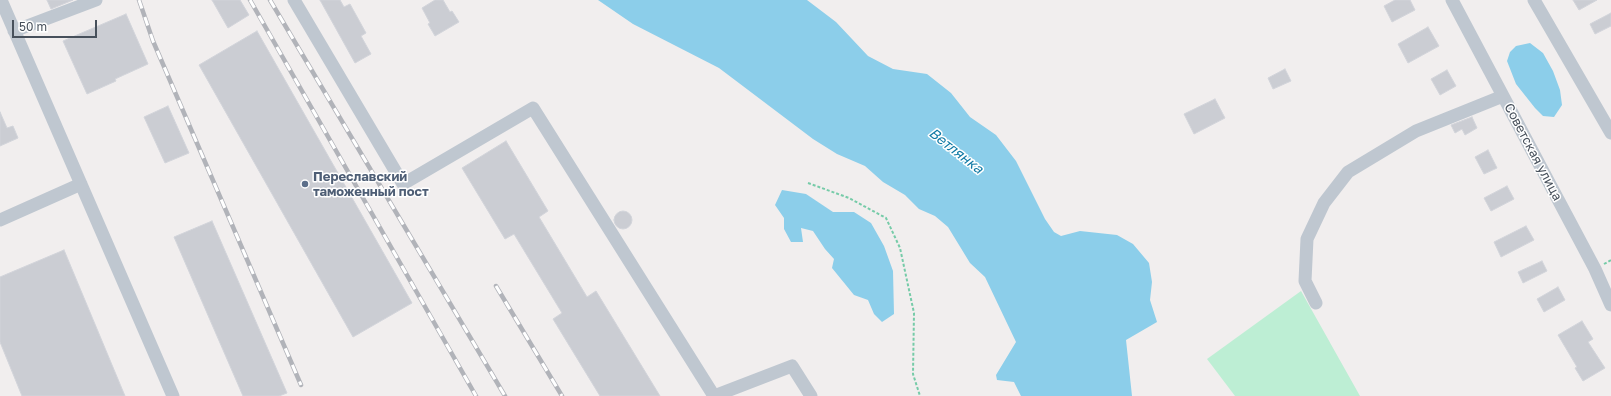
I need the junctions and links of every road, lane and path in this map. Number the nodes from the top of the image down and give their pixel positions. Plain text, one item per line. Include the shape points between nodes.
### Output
1 (0, 0) edge
2 (96, 0) edge
3 (294, 0) edge
4 (1452, 0) edge
5 (1534, 0) edge
6 (14, 31) junction
7 (1503, 96) junction
8 (1611, 134) edge
9 (808, 183) dead end
10 (81, 184) junction
11 (0, 220) edge
12 (1316, 304) dead end
13 (1611, 305) edge
14 (173, 396) edge
15 (714, 396) edge
16 (811, 396) edge
17 (920, 396) edge

1 - 6 street
2 - 6 street
3 - 15 street via 403,184 533,108
4 - 7 street, Советская улица
5 - 8 street
6 - 10 street
7 - 12 street via 1416,131 1348,172 1324,203 1307,239 1305,281
7 - 13 street, Советская улица via 1595,269
9 - 17 path via 849,198 886,218 900,248 914,313 913,374
10 - 11 street
10 - 14 street
15 - 16 street via 792,366

